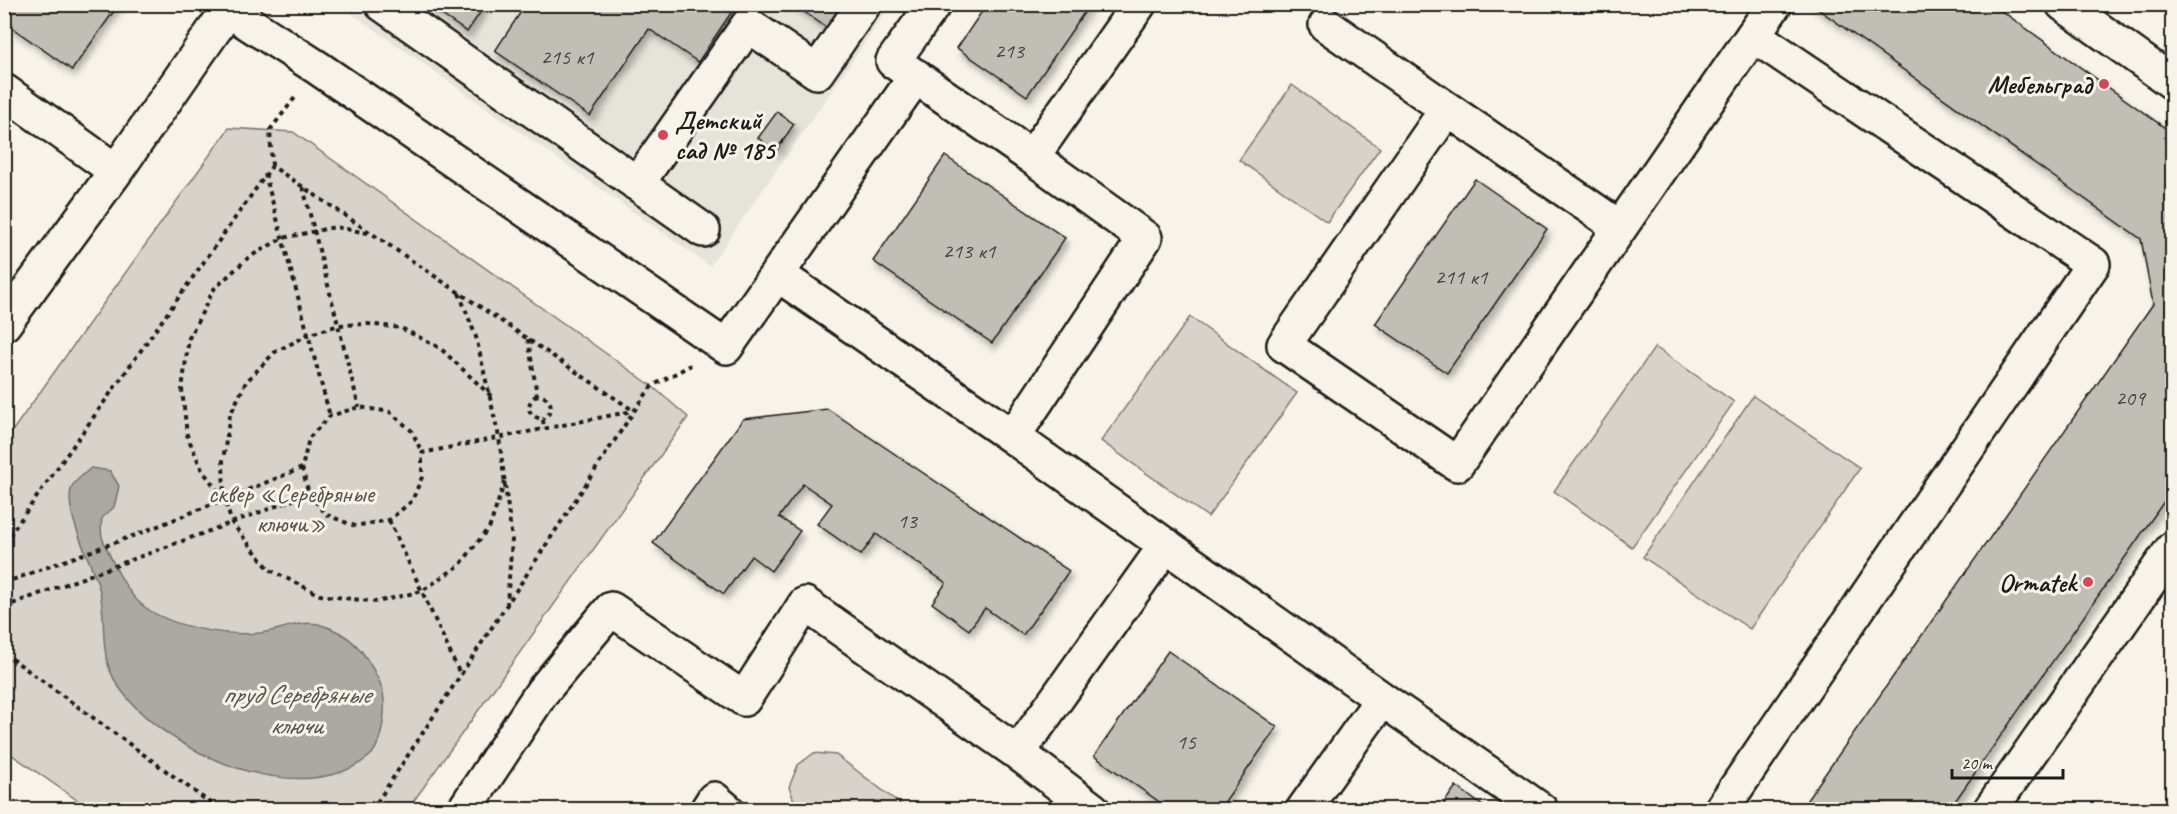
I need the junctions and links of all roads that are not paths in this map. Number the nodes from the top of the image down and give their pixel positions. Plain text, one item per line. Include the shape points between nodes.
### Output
1 (382, 4) edge
2 (864, 4) edge
3 (934, 4) edge
4 (1139, 4) edge
5 (1775, 4) edge
6 (2062, 4) edge
7 (228, 7) edge
8 (1326, 25) dead end
9 (1753, 35) junction
10 (916, 76) junction
11 (2172, 82) edge
12 (4, 91) edge
13 (1447, 109) junction
14 (1032, 157) junction
15 (116, 171) junction
16 (637, 184) junction
17 (1619, 227) junction
18 (703, 230) dead end
19 (777, 274) junction
20 (4, 324) edge
21 (1013, 437) junction
22 (1166, 545) junction
23 (2172, 549) edge
24 (1382, 699) junction
25 (1018, 753) junction
26 (464, 810) edge
27 (707, 810) edge
28 (727, 810) edge
29 (1094, 810) edge
30 (1303, 810) edge
31 (1541, 810) edge
32 (1721, 810) edge
33 (1990, 810) edge

1 - 16 street
2 - 16 street via 817,72 748,25
3 - 10 street via 893,62
4 - 14 street
5 - 9 street
6 - 11 street
7 - 15 street
7 - 19 street via 726,346
8 - 13 street
9 - 17 street
9 - 32 street via 2093,264
10 - 14 street
10 - 19 street
12 - 15 street
13 - 17 street
13 - 17 street via 1284,345 1457,464
14 - 21 street via 1145,238
15 - 20 street
16 - 18 street
19 - 21 street
21 - 22 street
22 - 24 street
22 - 25 street
23 - 33 street
24 - 30 street
24 - 31 street
25 - 26 street via 805,604 744,699 611,609 542,692
25 - 29 street
27 - 28 street via 714,799

